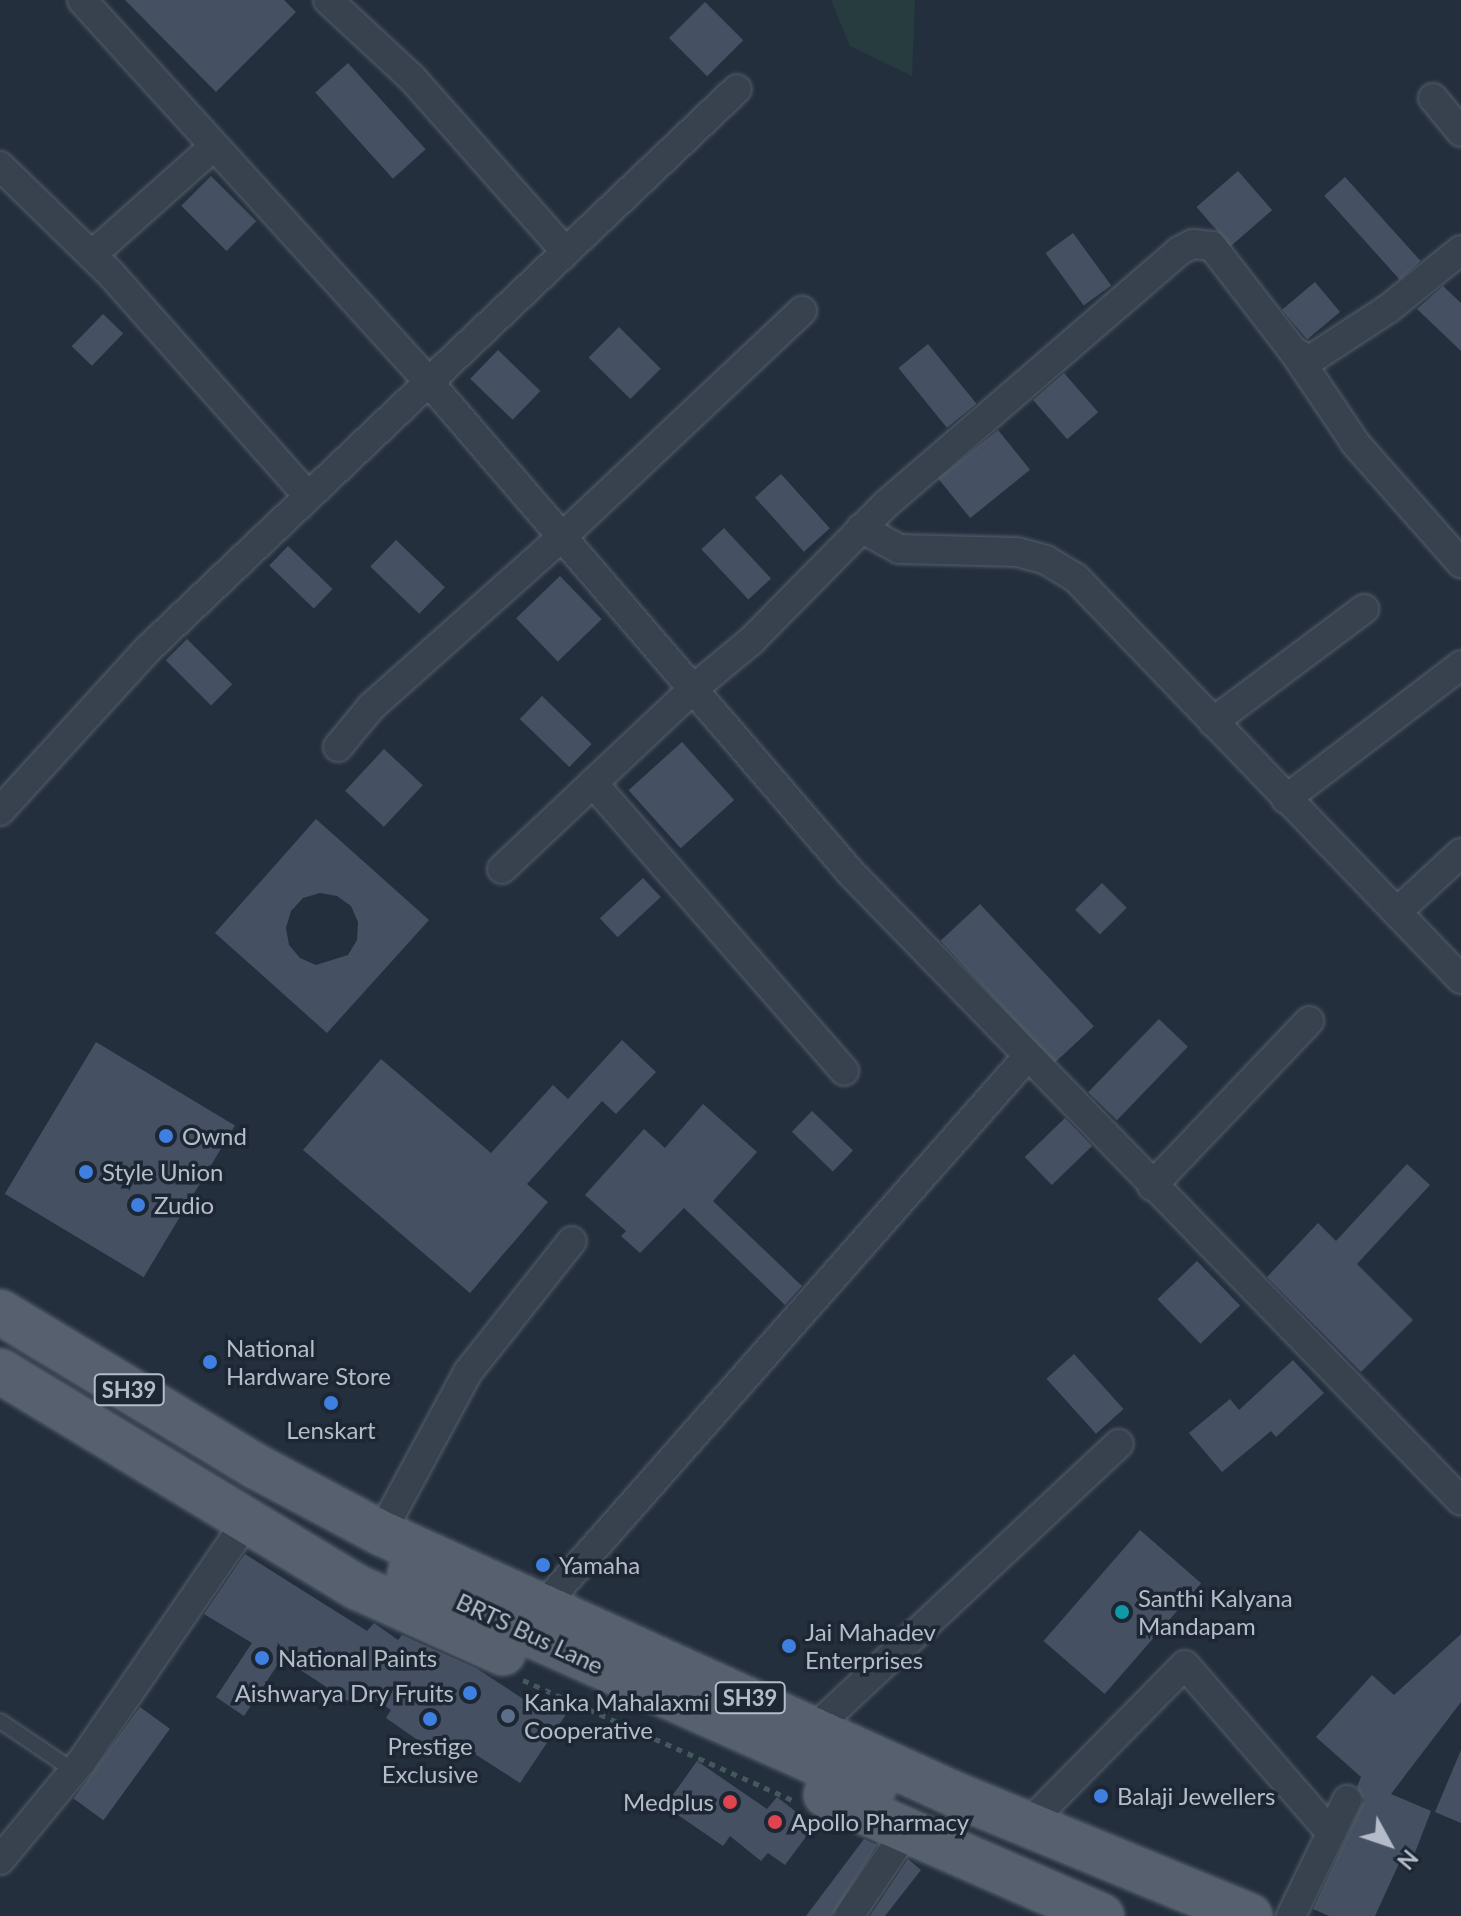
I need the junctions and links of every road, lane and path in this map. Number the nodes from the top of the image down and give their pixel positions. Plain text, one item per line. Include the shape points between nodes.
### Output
1 (82, 0) edge
2 (328, 0) edge
3 (737, 89) dead end
4 (1433, 98) dead end
5 (1461, 132) edge
6 (212, 148) junction
7 (0, 166) edge
8 (1461, 250) edge
9 (565, 251) junction
10 (93, 254) junction
11 (802, 311) dead end
12 (1294, 352) junction
13 (428, 381) junction
14 (307, 495) junction
15 (861, 528) junction
16 (562, 537) junction
17 (1461, 563) edge
18 (1364, 609) dead end
19 (1461, 665) edge
20 (693, 689) junction
21 (1213, 722) junction
22 (338, 747) dead end
23 (593, 783) junction
24 (1286, 799) junction
25 (0, 811) edge
26 (1461, 853) edge
27 (502, 869) dead end
28 (1397, 912) junction
29 (1461, 979) edge
30 (1309, 1021) dead end
31 (1028, 1056) junction
32 (844, 1071) dead end
33 (1152, 1186) junction
34 (572, 1241) dead end
35 (0, 1312) edge
36 (0, 1336) edge
37 (0, 1371) edge
38 (1119, 1444) dead end
39 (1461, 1501) edge
40 (250, 1517) junction
41 (381, 1533) junction
42 (543, 1606) junction
43 (0, 1721) edge
44 (815, 1728) junction
45 (74, 1771) junction
46 (1347, 1800) dead end
47 (1028, 1824) junction
48 (907, 1830) junction
49 (1331, 1833) junction
50 (0, 1860) edge
51 (849, 1916) edge
52 (1102, 1916) edge
53 (1174, 1916) edge
54 (1250, 1916) edge
55 (1291, 1916) edge

1 - 6 street
2 - 9 street via 412,78
3 - 9 street
4 - 5 street
6 - 10 street
6 - 13 street
7 - 10 street
8 - 12 street via 1316,358 1306,360
9 - 13 street
10 - 14 street
11 - 16 street
12 - 15 street via 1222,255 1212,246 1193,244 996,407
12 - 17 street via 1356,444
13 - 14 street
13 - 16 street
14 - 25 street via 149,648
15 - 20 street via 751,641
15 - 21 street via 899,549 1017,552 1046,560 1076,578 1107,608
16 - 20 street
16 - 22 street via 371,707
18 - 21 street
19 - 24 street
20 - 23 street
20 - 31 street via 851,873
21 - 24 street
23 - 27 street
23 - 32 street
24 - 28 street
26 - 28 street
28 - 29 street
30 - 33 street
31 - 33 street
31 - 42 street
33 - 39 street
34 - 41 street via 468,1372
35 - 41 main road, SH39 via 257,1467
36 - 53 main road, BRTS Bus Lane via 471,1608
37 - 40 main road, SH39
38 - 44 street
40 - 45 street
40 - 48 main road, SH39 via 359,1588 429,1623
41 - 42 main road, SH39
42 - 44 main road, SH39
43 - 45 lane
44 - 47 main road, SH39
45 - 50 street
46 - 49 street
47 - 49 street via 1185,1665
47 - 54 main road, SH39
48 - 51 street
48 - 52 main road, SH39
49 - 55 street

